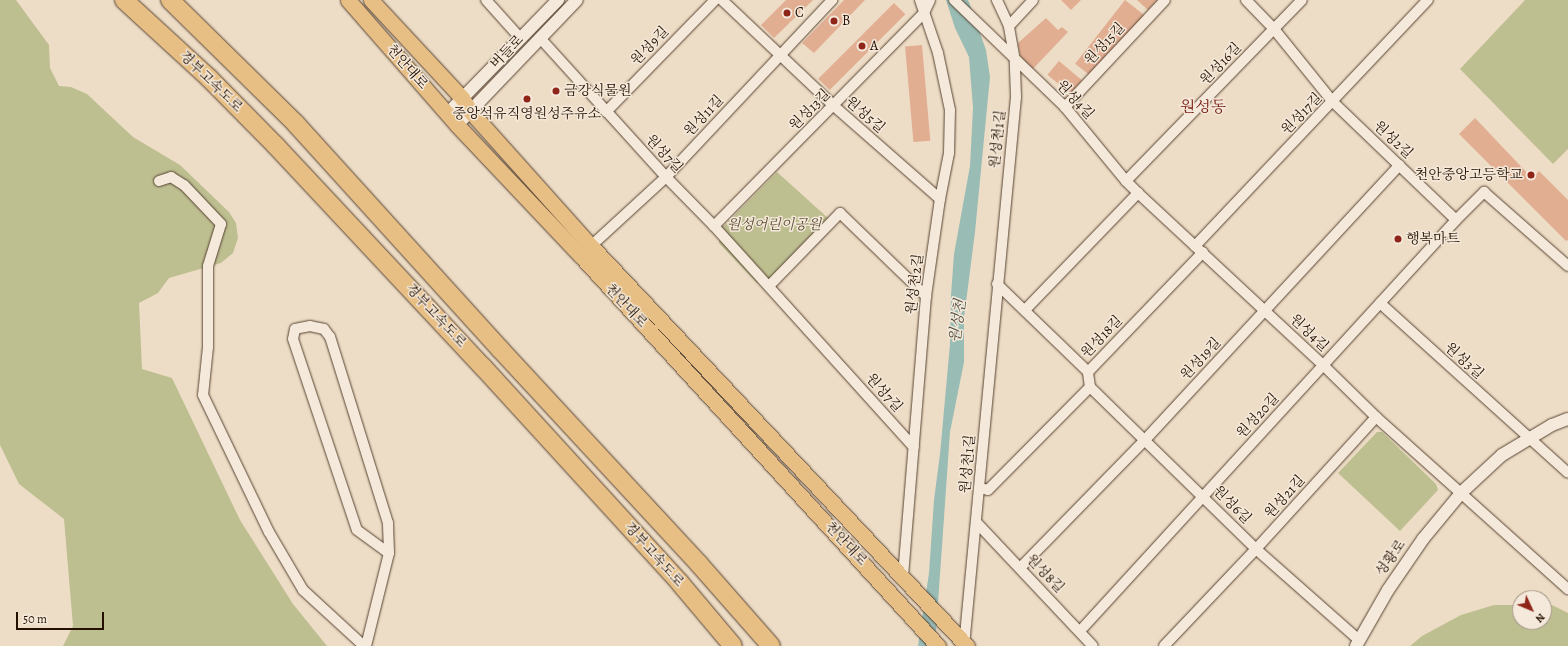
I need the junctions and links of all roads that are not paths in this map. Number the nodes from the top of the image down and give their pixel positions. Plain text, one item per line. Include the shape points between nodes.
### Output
1 (124, 0) edge
2 (170, 0) edge
3 (348, 0) edge
4 (371, 0) edge
5 (486, 0) edge
6 (558, 0) edge
7 (577, 0) edge
8 (715, 0) edge
9 (722, 0) edge
10 (832, 0) edge
11 (920, 0) edge
12 (930, 0) edge
13 (954, 0) edge
14 (997, 0) edge
15 (1033, 0) edge
16 (1165, 0) edge
17 (1246, 0) edge
18 (1302, 0) edge
19 (1428, 0) edge
20 (924, 13) junction
21 (1009, 26) junction
22 (1274, 29) junction
23 (521, 39) junction
24 (540, 39) junction
25 (780, 55) junction
26 (1015, 60) junction
27 (462, 98) junction
28 (1333, 102) junction
29 (834, 106) junction
30 (1065, 107) junction
31 (470, 112) junction
32 (606, 112) junction
33 (452, 119) junction
34 (1400, 165) junction
35 (666, 177) junction
36 (158, 181) dead end
37 (1126, 181) junction
38 (1138, 193) junction
39 (940, 199) junction
40 (1456, 220) junction
41 (714, 226) junction
42 (591, 246) junction
43 (1199, 249) junction
44 (1568, 266) edge
45 (997, 284) junction
46 (769, 286) junction
47 (926, 296) junction
48 (1380, 303) junction
49 (1025, 310) junction
50 (1265, 311) junction
51 (1324, 366) junction
52 (1088, 372) junction
53 (1090, 387) junction
54 (1376, 417) junction
55 (1568, 419) edge
56 (1529, 439) junction
57 (1144, 441) junction
58 (914, 446) junction
59 (1568, 473) edge
60 (980, 488) junction
61 (1461, 493) junction
62 (1202, 495) junction
63 (976, 522) junction
64 (1256, 549) junction
65 (388, 553) junction
66 (1020, 568) junction
67 (907, 581) junction
68 (1568, 589) edge
69 (1080, 630) junction
70 (1358, 643) edge
71 (965, 645) edge
72 (365, 646) edge
73 (733, 646) edge
74 (771, 646) edge
75 (938, 646) edge
76 (1093, 646) edge
77 (1164, 646) edge

1 - 73 highway, 경부고속도로 via 209,78 276,146 484,366 680,583
2 - 74 highway, 경부고속도로 via 296,124
3 - 33 main road, 천안대로
4 - 27 main road, 천안대로
5 - 23 street
6 - 23 street, 버들로
7 - 24 street, 버들로
8 - 32 street, 원성9길
9 - 25 street, 원성5길
10 - 25 street, 원성11길
11 - 20 street, 원성천2길
12 - 20 street, 원성13길
13 - 26 street, 원성4길
14 - 21 street, 원성천1길
15 - 21 street
16 - 30 street, 원성15길
17 - 22 street, 원성2길
18 - 22 street, 원성16길
19 - 28 street, 원성17길
20 - 29 street, 원성13길
20 - 39 street, 원성천2길 via 938,53 950,110 949,153
21 - 26 street, 원성천1길
22 - 28 street, 원성2길
22 - 37 street, 원성16길
23 - 27 street, 버들로
24 - 31 street, 버들로
24 - 32 street, 원성7길
25 - 29 street, 원성5길
25 - 35 street, 원성11길
26 - 30 street, 원성4길
26 - 45 street, 원성천1길 via 1016,97
27 - 31 main road, 천안대로
27 - 33 street, 버들로
28 - 34 street, 원성2길
28 - 43 street, 원성17길
29 - 39 street, 원성5길
29 - 41 street, 원성13길
30 - 37 street, 원성4길
31 - 33 street, 버들로
31 - 42 main road, 천안대로
32 - 35 street, 원성7길
33 - 75 main road, 천안대로
34 - 40 street, 원성2길
34 - 50 street, 원성19길
35 - 41 street, 원성7길
35 - 42 street, 원성11길
36 - 72 street via 171,177 184,185 221,224 208,266 208,347 203,395 269,532 303,590
37 - 38 street, 원성4길
38 - 43 street, 원성4길
38 - 49 street
39 - 47 street, 원성천2길
40 - 44 street via 1484,192
40 - 48 street, 원성20길
41 - 46 street, 원성7길
42 - 67 main road, 천안대로
43 - 50 street, 원성4길
43 - 52 street, 원성18길
45 - 49 street
45 - 60 street, 원성천1길
46 - 47 street via 840,213
46 - 58 street, 원성7길
47 - 58 street, 원성천2길
48 - 51 street, 원성20길
48 - 56 street, 원성3길
49 - 52 street
50 - 51 street, 원성4길
50 - 57 street, 원성19길
51 - 54 street, 원성4길
51 - 62 street, 원성20길
52 - 53 street, 원성18길
53 - 57 street, 원성6길
53 - 60 street via 988,490
54 - 61 street, 원성4길
54 - 64 street, 원성21길
55 - 56 street, 성황로
56 - 59 street, 원성3길
56 - 61 street, 성황로 via 1502,455
57 - 62 street, 원성6길
57 - 66 street, 원성19길
58 - 67 street, 원성천2길
60 - 63 street, 원성천1길
61 - 68 street
61 - 70 street, 성황로 via 1418,545 1388,590
62 - 64 street, 원성6길
62 - 69 street, 원성20길
63 - 66 street, 원성8길
63 - 71 street, 원성천1길
64 - 70 street, 원성6길
64 - 77 street, 원성21길
65 - 65 street via 388,523 330,337 324,329 310,326 295,329 292,339 357,530
65 - 72 street
66 - 69 street, 원성8길
67 - 71 main road, 천안대로
69 - 76 street, 원성8길

